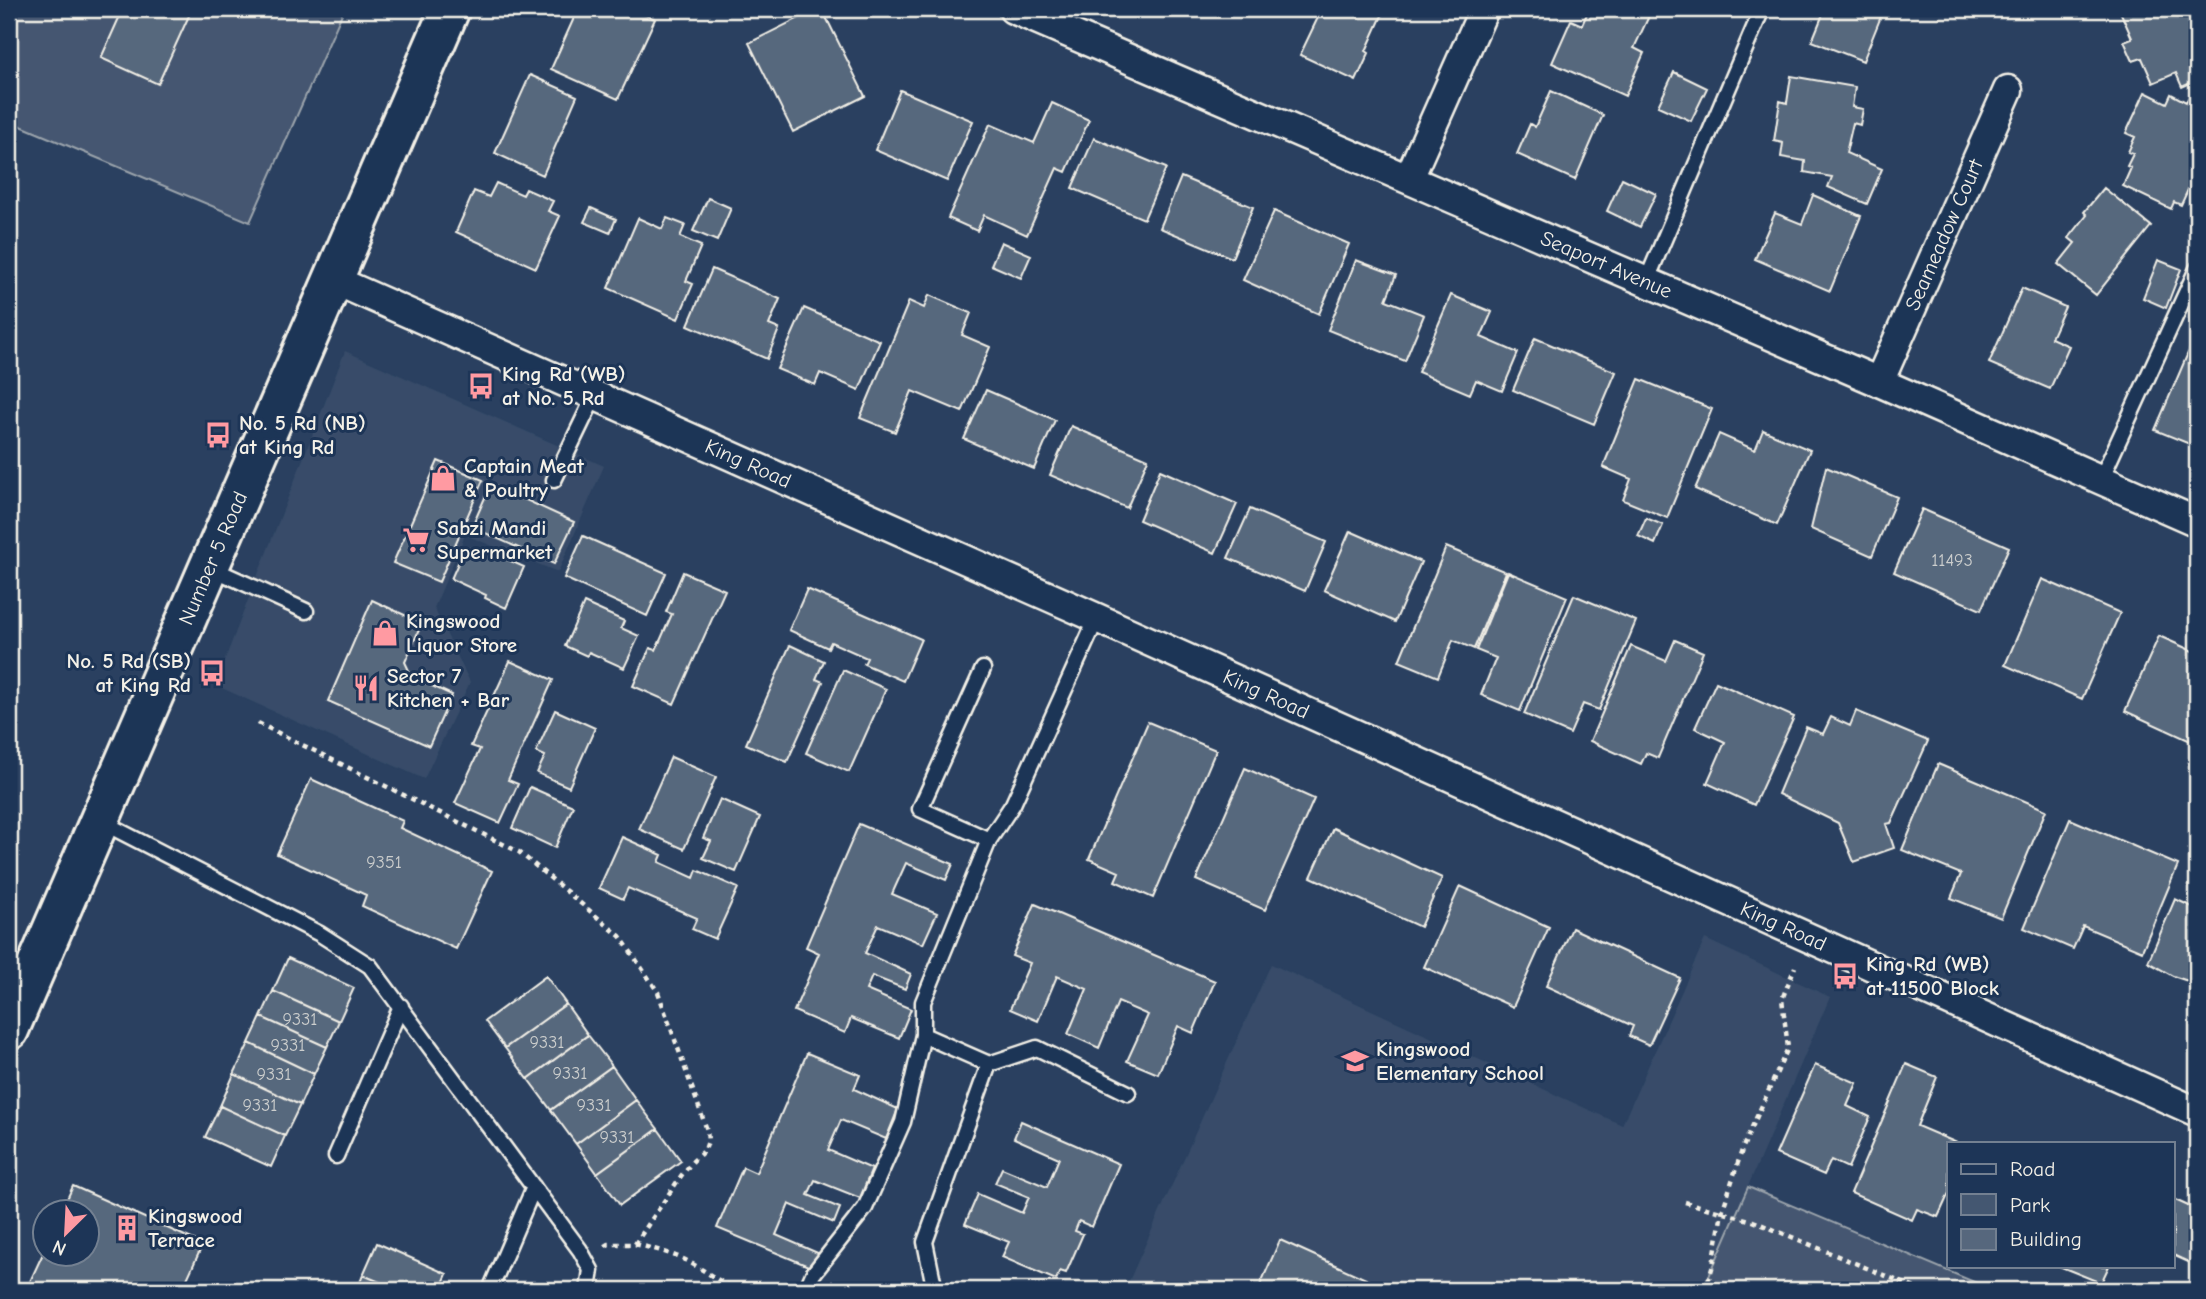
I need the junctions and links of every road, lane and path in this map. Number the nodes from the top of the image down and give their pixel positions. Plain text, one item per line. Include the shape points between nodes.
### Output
1 (450, 9) edge
2 (1013, 9) edge
3 (1484, 9) edge
4 (1762, 9) edge
5 (2008, 90) dead end
6 (1409, 178) junction
7 (2197, 270) edge
8 (334, 280) junction
9 (1646, 282) junction
10 (1879, 382) junction
11 (595, 395) junction
12 (2101, 479) junction
13 (554, 480) dead end
14 (2197, 522) edge
15 (209, 567) junction
16 (306, 611) dead end
17 (1097, 618) junction
18 (983, 669) dead end
19 (258, 723) dead end
20 (99, 820) junction
21 (989, 840) junction
22 (1808, 937) junction
23 (401, 1006) junction
24 (9, 1030) edge
25 (923, 1035) junction
26 (989, 1064) junction
27 (1128, 1093) dead end
28 (2197, 1112) edge
29 (336, 1156) dead end
30 (534, 1187) junction
31 (1685, 1202) dead end
32 (1722, 1212) junction
33 (635, 1244) junction
34 (584, 1258) junction
35 (490, 1290) edge
36 (589, 1290) edge
37 (738, 1290) edge
38 (806, 1290) edge
39 (932, 1290) edge
40 (1703, 1290) edge
41 (1920, 1290) edge

1 - 8 main road, Number 5 Road
2 - 6 street, Seaport Avenue
3 - 6 street
4 - 9 lane
5 - 10 street, Seameadow Court
6 - 9 street, Seaport Avenue
7 - 12 lane
8 - 11 street, King Road
8 - 15 main road, Number 5 Road
9 - 10 street, Seaport Avenue
10 - 12 street, Seaport Avenue
11 - 13 lane
11 - 17 street, King Road
12 - 14 street, Seaport Avenue
15 - 16 lane
15 - 20 main road, Number 5 Road
17 - 21 lane via 1013,804
17 - 22 street, King Road
18 - 21 lane via 920,809
19 - 33 path via 519,852 620,936 658,992 709,1141
20 - 23 lane via 320,934 370,966
20 - 24 main road, Number 5 Road
21 - 25 lane via 923,1002
22 - 28 street, King Road
22 - 32 path via 1782,999 1788,1048 1743,1147
23 - 29 lane
23 - 30 lane
25 - 26 lane
25 - 38 lane via 904,1122 865,1208 813,1274
26 - 27 lane via 1037,1048
26 - 39 lane via 925,1242
30 - 34 lane
30 - 35 lane
31 - 32 path
32 - 40 path via 1713,1265
32 - 41 path
33 - 34 path via 609,1244
33 - 37 path via 691,1263
34 - 36 lane via 590,1270

